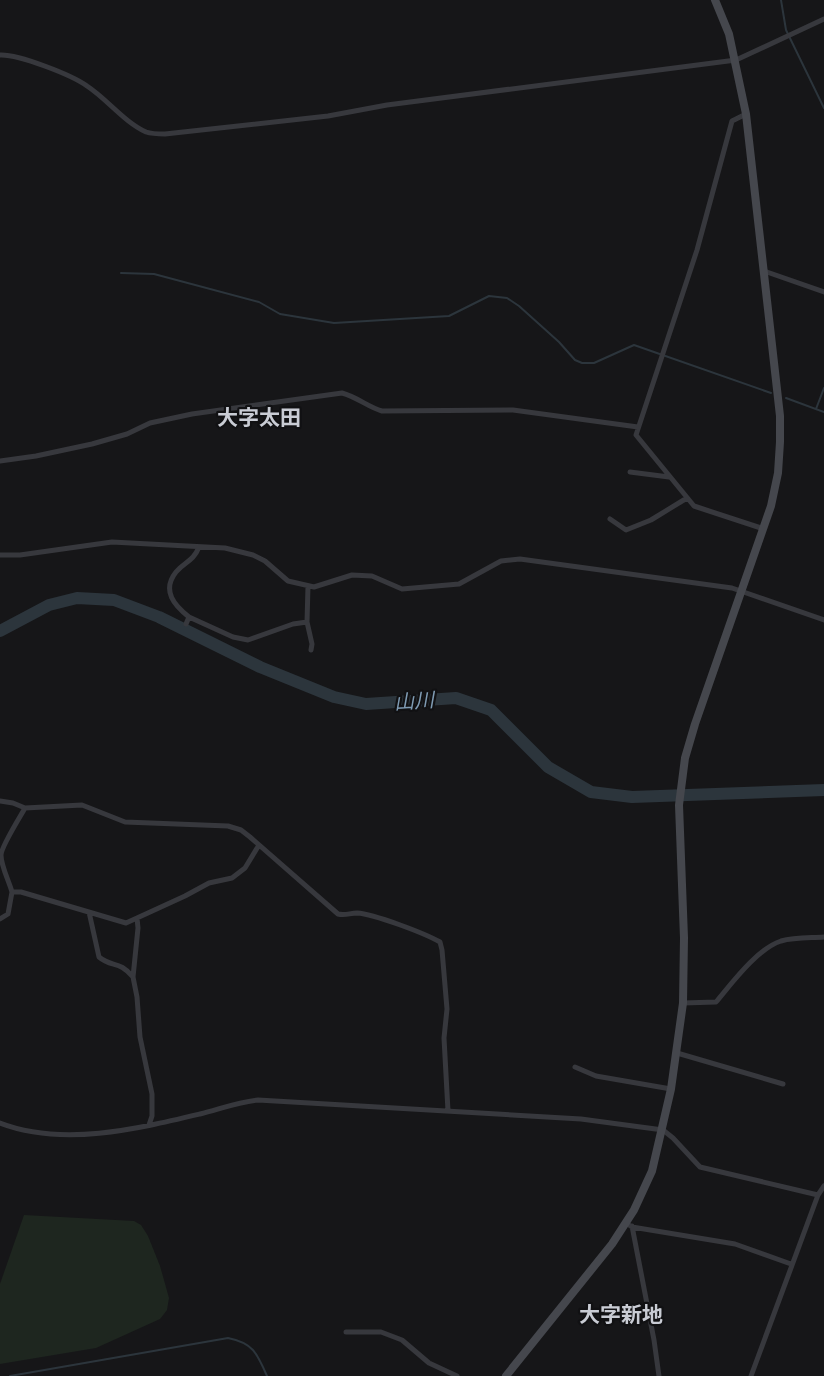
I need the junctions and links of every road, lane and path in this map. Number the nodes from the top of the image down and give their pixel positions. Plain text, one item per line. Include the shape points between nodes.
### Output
1 (715, 0) edge
2 (824, 19) edge
3 (0, 55) edge
4 (736, 60) junction
5 (746, 114) junction
6 (764, 271) junction
7 (824, 292) edge
8 (638, 426) junction
9 (0, 461) edge
10 (630, 471) dead end
11 (669, 477) junction
12 (687, 498) junction
13 (610, 519) dead end
14 (764, 529) junction
15 (198, 547) junction
16 (0, 555) edge
17 (308, 586) junction
18 (742, 591) junction
19 (189, 617) junction
20 (824, 620) edge
21 (307, 622) junction
22 (186, 624) dead end
23 (311, 650) dead end
24 (0, 801) edge
25 (25, 808) junction
26 (259, 845) junction
27 (12, 892) junction
28 (90, 912) junction
29 (137, 918) junction
30 (0, 920) edge
31 (824, 936) edge
32 (134, 977) junction
33 (683, 1004) junction
34 (677, 1053) junction
35 (575, 1067) dead end
36 (783, 1084) dead end
37 (671, 1089) junction
38 (448, 1111) junction
39 (0, 1123) edge
40 (149, 1125) junction
41 (663, 1131) junction
42 (824, 1185) edge
43 (818, 1194) junction
44 (629, 1225) junction
45 (791, 1264) junction
46 (346, 1332) dead end
47 (457, 1376) edge
48 (506, 1376) edge
49 (659, 1376) edge
50 (751, 1376) edge

1 - 4 street
2 - 4 street
3 - 4 street via 18,57 67,75 86,85 132,123 147,132 165,134 328,116
4 - 5 street
5 - 6 street
5 - 8 street via 732,121 697,250
6 - 7 street
6 - 14 street via 780,416 778,473
8 - 9 street via 513,410 382,411 342,393 192,414 150,423 92,444
8 - 11 street via 636,435
10 - 11 street
11 - 12 street
12 - 13 street via 626,530
12 - 14 street via 694,506
14 - 18 street
15 - 16 street via 112,542
15 - 17 street via 253,555 288,580
15 - 19 street via 194,558 176,572 171,585 172,600
17 - 18 street via 352,575 372,576 402,590 459,584 501,561 520,559
17 - 21 street
18 - 20 street
18 - 33 street via 695,724 681,783
19 - 21 street via 248,640
19 - 22 street
21 - 23 street
24 - 25 street
25 - 26 street via 82,805 125,822 228,826 244,832
25 - 27 street via 1,854
26 - 29 street via 245,868 232,878 209,883
26 - 38 street via 338,914 357,913 379,919 440,942 447,1009 444,1038
27 - 28 street
27 - 30 street via 8,914
28 - 29 street via 126,923
28 - 32 street via 99,957 125,967
29 - 32 street
31 - 33 street via 778,942 748,966 716,1002
32 - 40 street via 140,1037 152,1094
33 - 34 street
34 - 36 street
34 - 37 street
35 - 37 street via 596,1076
37 - 41 street
38 - 40 street via 258,1100
38 - 41 street via 581,1119
39 - 40 street via 38,1133 79,1134
41 - 43 street via 700,1167
41 - 44 street via 652,1171
42 - 43 street
43 - 45 street
44 - 45 street via 735,1244
44 - 48 street
44 - 49 street
45 - 50 street
46 - 47 street via 381,1332 402,1340 429,1363

